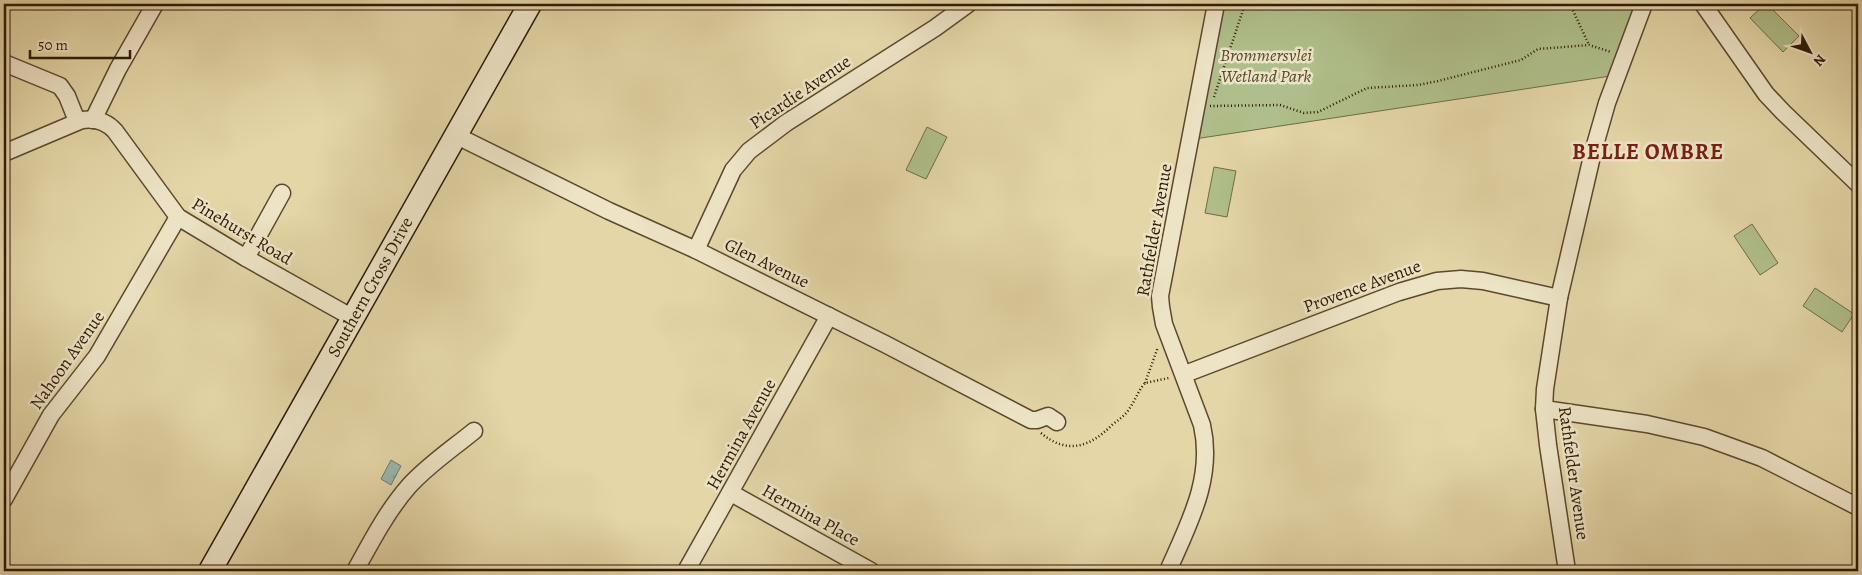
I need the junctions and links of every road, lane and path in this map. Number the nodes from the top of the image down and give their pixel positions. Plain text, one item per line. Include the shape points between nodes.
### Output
1 (155, 4) edge
2 (530, 4) edge
3 (968, 4) edge
4 (1216, 4) edge
5 (1245, 4) edge
6 (1570, 4) edge
7 (1644, 4) edge
8 (1703, 4) edge
9 (1589, 45) junction
10 (1623, 58) junction
11 (4, 63) edge
12 (1204, 106) junction
13 (85, 121) junction
14 (455, 135) junction
15 (4, 153) edge
16 (1858, 184) edge
17 (282, 193) dead end
18 (178, 217) junction
19 (696, 250) junction
20 (246, 258) junction
21 (1559, 298) junction
22 (829, 316) junction
23 (353, 318) junction
24 (1149, 372) dead end
25 (1185, 374) junction
26 (1145, 383) junction
27 (1544, 408) junction
28 (1035, 421) junction
29 (1057, 422) dead end
30 (474, 431) dead end
31 (731, 493) junction
32 (4, 499) edge
33 (1858, 507) edge
34 (210, 571) edge
35 (355, 571) edge
36 (686, 571) edge
37 (871, 571) edge
38 (1168, 571) edge
39 (1567, 571) edge

1 - 13 street
2 - 14 street, Southern Cross Drive
3 - 19 street, Picardie Avenue via 749,151 733,170
4 - 12 street, Rathfelder Avenue
5 - 12 path
6 - 9 path
7 - 10 street, Rathfelder Avenue
8 - 16 street via 1766,94
9 - 10 path
9 - 12 path via 1538,50 1521,60 1418,85 1367,88 1318,112 1304,113 1280,105
10 - 21 street, Rathfelder Avenue via 1600,125
11 - 13 street via 60,86
12 - 25 street, Rathfelder Avenue via 1160,296 1164,324
13 - 15 street
13 - 18 street, Pinehurst Road via 105,123 115,131
14 - 19 street, Glen Avenue
14 - 23 street, Southern Cross Drive
17 - 20 street
18 - 20 street, Pinehurst Road
18 - 32 street, Nahoon Avenue via 97,356 51,415
19 - 22 street, Glen Avenue
20 - 23 street, Pinehurst Road
21 - 25 street, Provence Avenue via 1483,281 1437,281 1399,292
21 - 27 street, Rathfelder Avenue
22 - 28 street, Glen Avenue
22 - 31 street, Hermina Avenue
23 - 34 street, Southern Cross Drive
24 - 26 path
25 - 26 path
25 - 38 street, Rathfelder Avenue via 1202,425 1207,455 1199,496
26 - 28 path via 1128,411 1103,435 1084,446 1064,446 1050,440 1039,431
27 - 33 street via 1647,424 1704,437 1762,458
27 - 39 street, Rathfelder Avenue
28 - 29 street, Glen Avenue via 1046,416
30 - 35 street via 410,485
31 - 36 street, Hermina Avenue
31 - 37 street, Hermina Place

